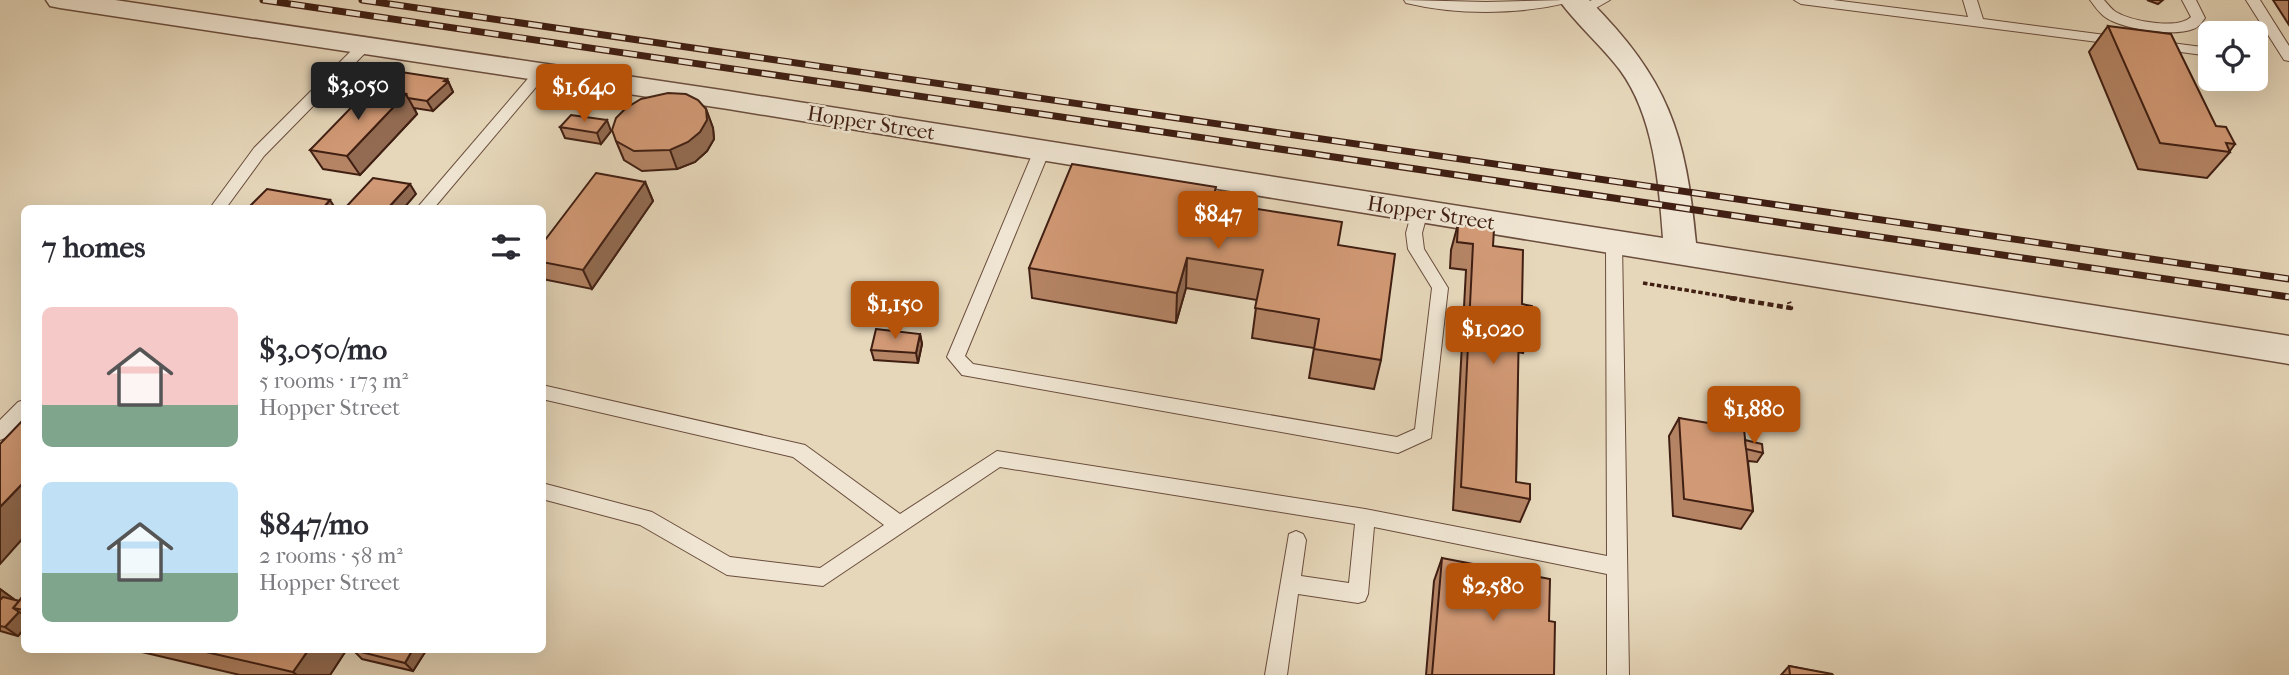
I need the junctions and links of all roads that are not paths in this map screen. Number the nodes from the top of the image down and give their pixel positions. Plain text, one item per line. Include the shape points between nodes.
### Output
1 (60, 0) edge
2 (1411, 0) edge
3 (1801, 0) edge
4 (1970, 0) edge
5 (2097, 0) edge
6 (2189, 0) edge
7 (2253, 0) edge
8 (1580, 2) edge
9 (1838, 2) edge
10 (1977, 23) junction
11 (366, 44) junction
12 (2198, 51) edge
13 (2289, 58) edge
14 (542, 71) junction
15 (1042, 150) junction
16 (220, 205) edge
17 (428, 205) edge
18 (1420, 211) junction
19 (1614, 242) junction
20 (1680, 253) junction
21 (2289, 350) edge
22 (546, 394) edge
23 (21, 410) edge
24 (0, 432) edge
25 (546, 492) edge
26 (1365, 517) junction
27 (900, 525) junction
28 (1296, 540) dead end
29 (1617, 567) junction
30 (1289, 583) junction
31 (1276, 675) edge
32 (1618, 675) edge

1 - 11 street, Hopper Street
2 - 8 lane via 1517,6
3 - 9 lane
4 - 10 lane
5 - 6 lane via 2109,14 2129,23 2170,28 2190,26 2198,18
7 - 13 lane
8 - 20 street via 1643,82 1663,135
9 - 10 lane
10 - 12 lane
11 - 14 street, Hopper Street
11 - 16 lane via 259,152
14 - 15 street, Hopper Street
14 - 17 lane
15 - 18 street, Hopper Street
15 - 18 lane via 956,357 968,370 1398,445 1424,433 1440,288 1416,249 1414,233
18 - 19 street, Hopper Street
19 - 20 street, Hopper Street
19 - 29 lane
20 - 21 street, Hopper Street
22 - 27 lane via 799,450
23 - 24 lane
25 - 27 lane via 645,518 727,566 823,577
26 - 27 lane via 997,459
26 - 29 lane
26 - 30 lane via 1358,594
28 - 30 lane
29 - 32 lane
30 - 31 lane

